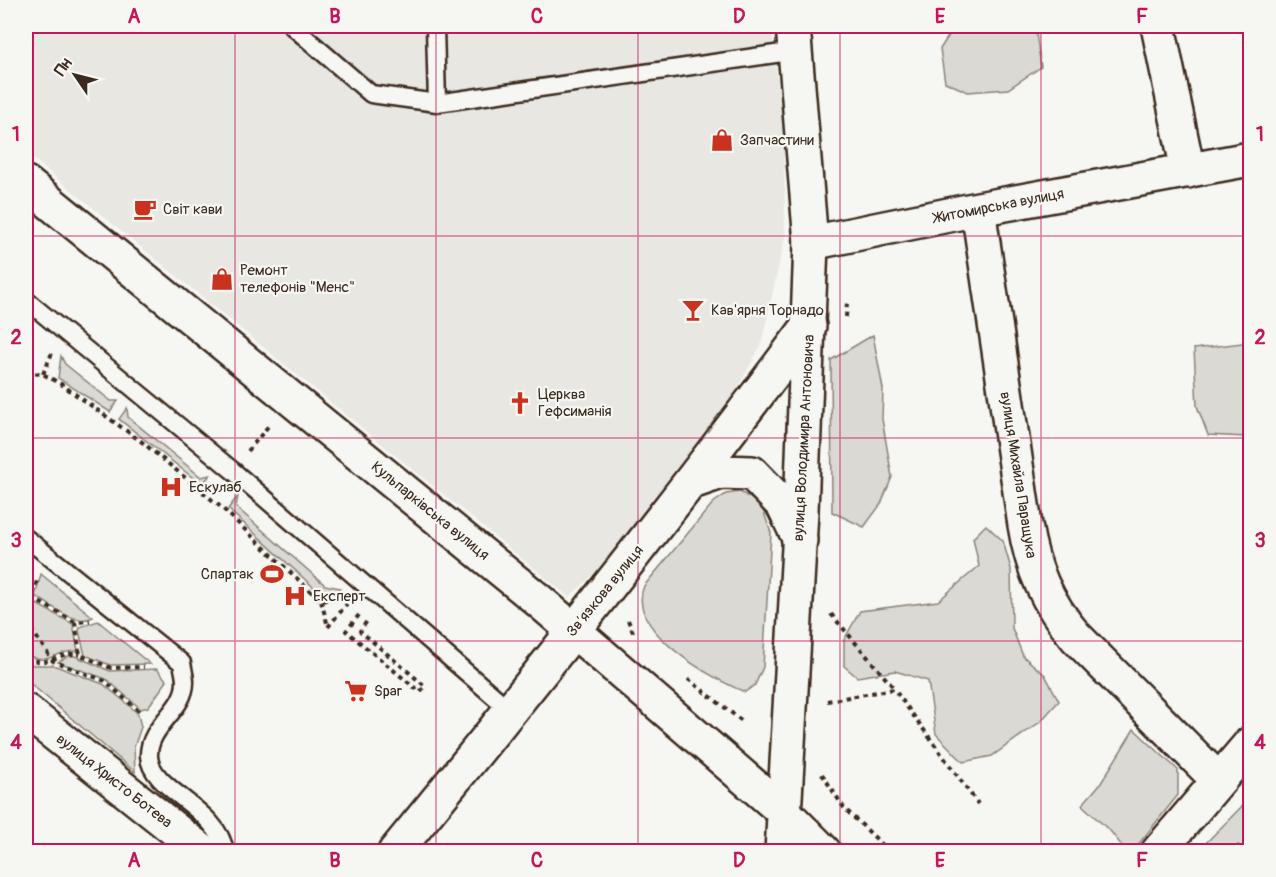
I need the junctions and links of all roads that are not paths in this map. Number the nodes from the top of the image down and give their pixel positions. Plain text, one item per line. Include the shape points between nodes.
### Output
1 (292, 26) edge
2 (435, 26) edge
3 (1158, 26) edge
4 (795, 38) edge
5 (437, 103) junction
6 (1251, 159) edge
7 (1188, 171) junction
8 (26, 183) edge
9 (978, 209) junction
10 (811, 243) junction
11 (26, 300) edge
12 (809, 326) junction
13 (692, 482) junction
14 (26, 538) edge
15 (800, 540) junction
16 (573, 632) junction
17 (26, 711) edge
18 (511, 711) junction
19 (1251, 744) edge
20 (1218, 780) junction
21 (783, 811) junction
22 (202, 852) edge
23 (225, 852) edge
24 (395, 852) edge
25 (782, 852) edge
26 (824, 852) edge
27 (1158, 852) edge

1 - 5 lane via 371,94
2 - 5 lane
3 - 7 street
4 - 5 lane
4 - 10 street, вулиця Володимира Антоновича
6 - 7 street, Житомирська вулиця
7 - 9 street, Житомирська вулиця
8 - 16 street, Кульпарківська вулиця via 529,592
9 - 10 street, Житомирська вулиця
9 - 20 street, вулиця Михайла Паращука via 1024,525 1040,585 1055,612 1076,637
10 - 12 street, вулиця Володимира Антоновича
11 - 18 lane via 232,470
12 - 13 street, Звʼязкова вулиця
12 - 15 street, вулиця Володимира Антоновича
13 - 15 street via 721,472 752,473 783,505
13 - 16 street, Звʼязкова вулиця
14 - 23 lane via 182,663 185,682 181,698 154,735 149,756 156,774 218,831
15 - 21 street, вулиця Володимира Антоновича
16 - 18 street, Звʼязкова вулиця
16 - 21 street, Кульпарківська вулиця
17 - 22 street, вулиця Христо Ботева
18 - 24 street, Звʼязкова вулиця
19 - 20 street
20 - 27 street
21 - 25 street, вулиця Володимира Антоновича
21 - 26 street, Кульпарківська вулиця

